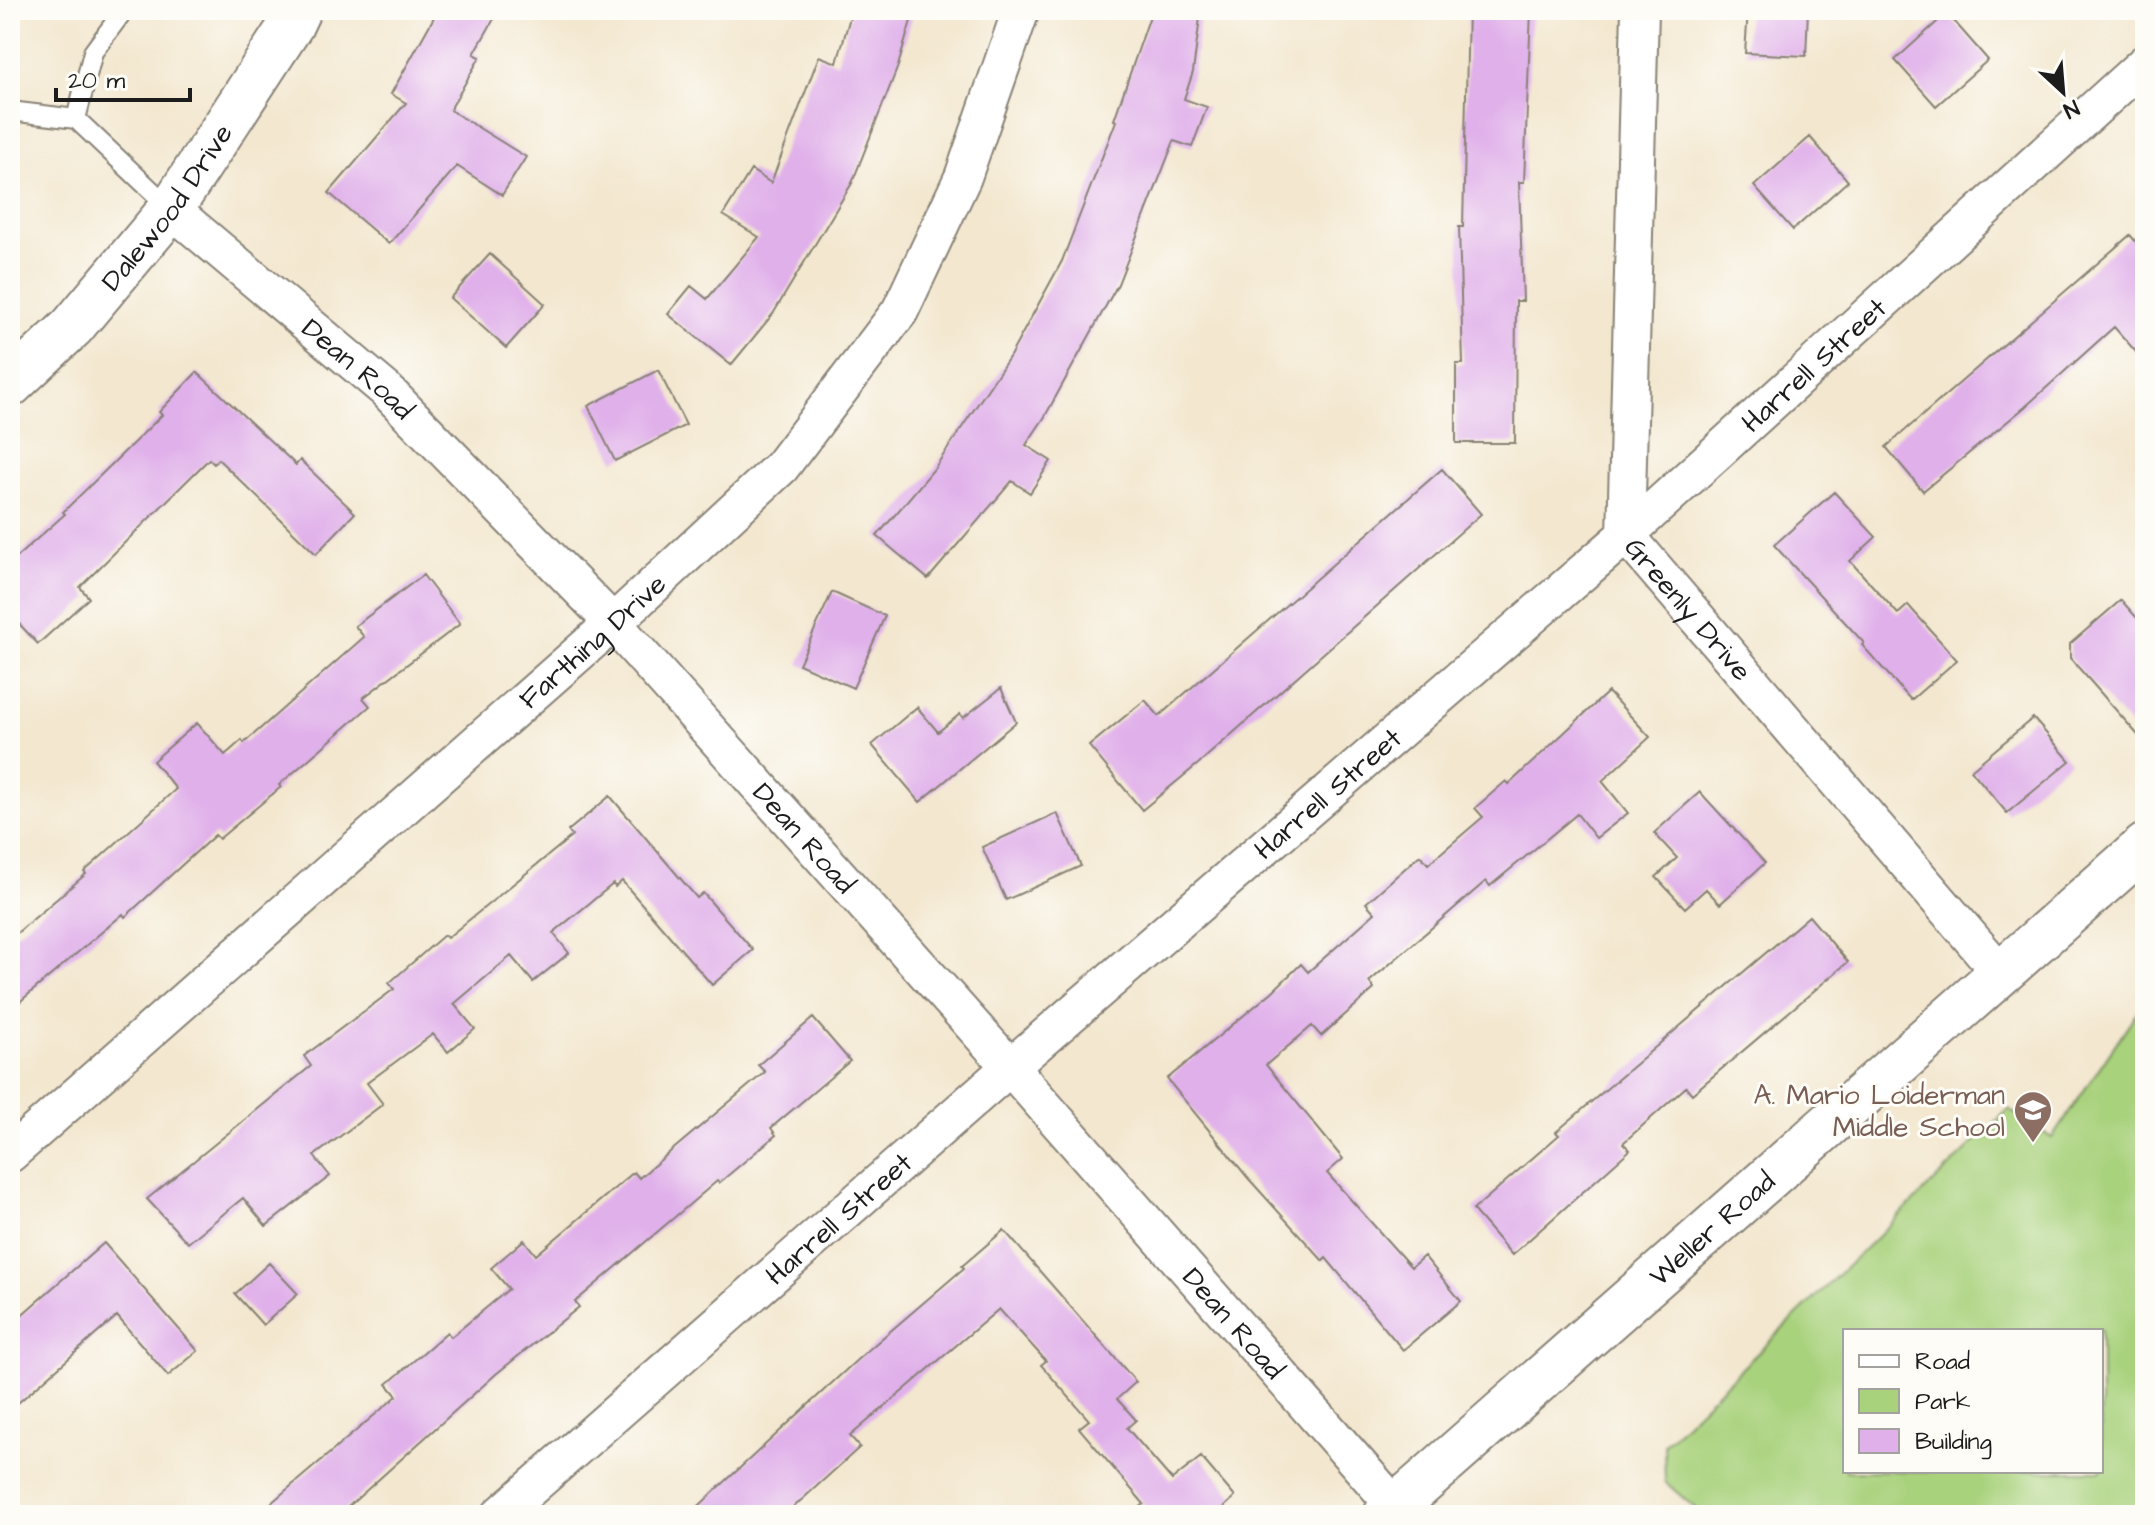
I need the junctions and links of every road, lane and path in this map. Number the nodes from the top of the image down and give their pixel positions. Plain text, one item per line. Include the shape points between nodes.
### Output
1 (124, 10) edge
2 (298, 10) edge
3 (1021, 10) edge
4 (1640, 10) edge
5 (2145, 63) edge
6 (10, 111) edge
7 (76, 119) junction
8 (171, 209) junction
9 (10, 385) edge
10 (1626, 535) junction
11 (613, 623) junction
12 (2145, 846) edge
13 (2001, 973) junction
14 (1010, 1067) junction
15 (10, 1154) edge
16 (1391, 1511) edge
17 (500, 1515) edge

1 - 7 lane via 93,52
2 - 8 street, Dalewood Drive
3 - 11 street, Farthing Drive via 963,177 900,311 781,467
4 - 10 street, Greenly Drive
5 - 10 street, Harrell Street
6 - 7 lane
7 - 8 lane
8 - 9 street, Dalewood Drive via 72,327
8 - 11 street, Dean Road via 386,390
10 - 13 street, Greenly Drive
10 - 14 street, Harrell Street
11 - 14 street, Dean Road
11 - 15 street, Farthing Drive
12 - 13 street, Weller Road
13 - 16 street, Weller Road
14 - 16 street, Dean Road
14 - 17 street, Harrell Street

